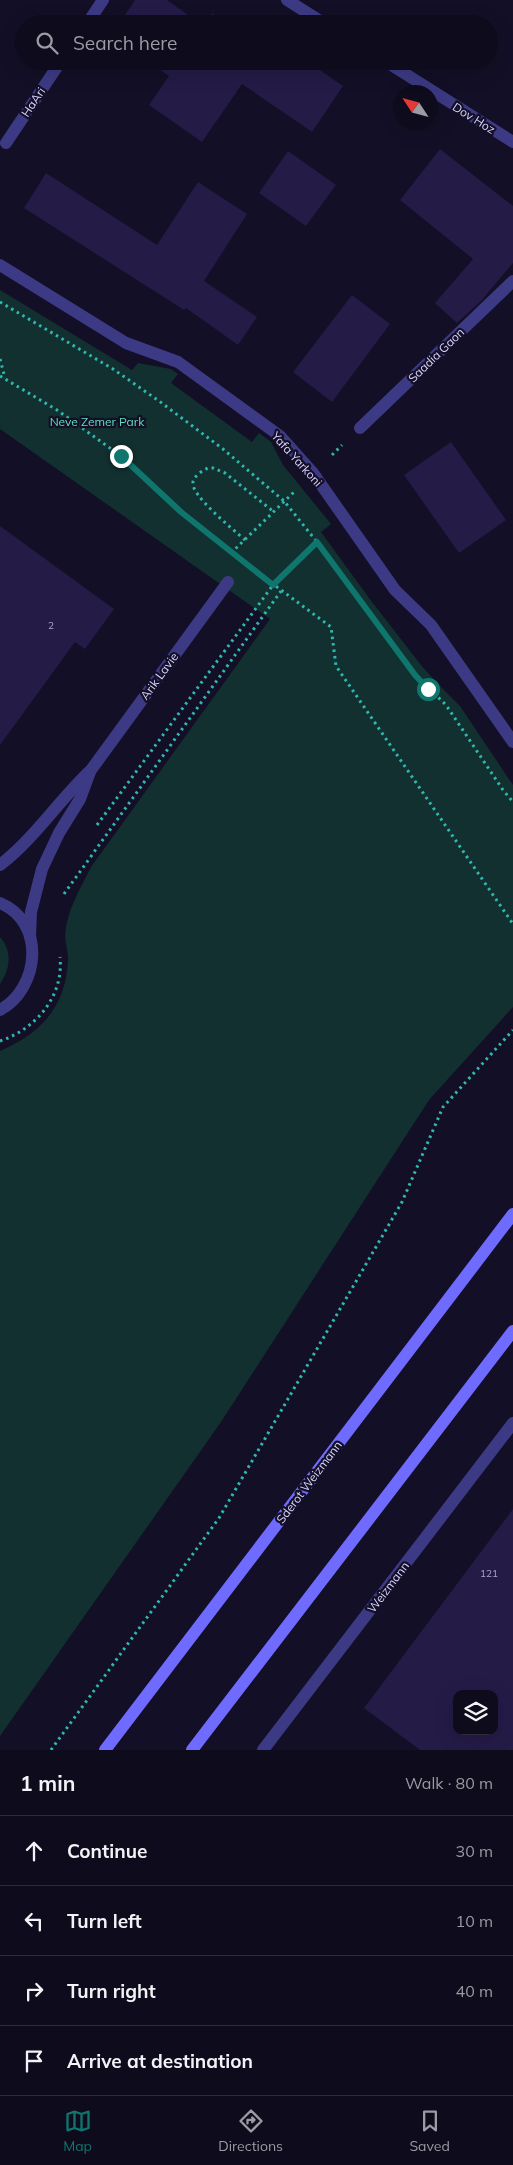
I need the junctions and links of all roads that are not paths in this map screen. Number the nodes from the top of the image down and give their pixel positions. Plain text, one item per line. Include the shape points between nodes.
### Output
1 (102, 0) edge
2 (287, 0) edge
3 (92, 15) edge
4 (311, 15) edge
5 (55, 70) edge
6 (399, 70) edge
7 (513, 142) edge
8 (6, 143) dead end
9 (0, 265) edge
10 (513, 281) edge
11 (360, 428) road end
12 (228, 582) dead end
13 (513, 742) edge
14 (90, 770) junction
15 (0, 865) edge
16 (0, 903) edge
17 (30, 937) junction
18 (0, 1010) edge
19 (513, 1214) edge
20 (513, 1331) edge
21 (513, 1423) edge
22 (105, 1750) edge
23 (192, 1750) edge
24 (262, 1750) edge

1 - 3 street
2 - 4 street
5 - 8 street, HaAri
6 - 7 street, Dov Hoz
9 - 13 street, Yafa Yarkoni via 126,343 178,362 280,436 313,473 395,590 437,632
10 - 11 street, Saadia Gaon
12 - 14 street, Arik Lavie
14 - 15 street, Arik Lavie
14 - 17 street, Arik Lavie via 80,799 58,833 42,869 31,912
16 - 17 street via 20,919
17 - 18 street, Arik Lavie via 33,956 30,974 22,991 10,1005
19 - 22 main road, Sderot Weizmann
20 - 23 main road
21 - 24 street, Weizmann

